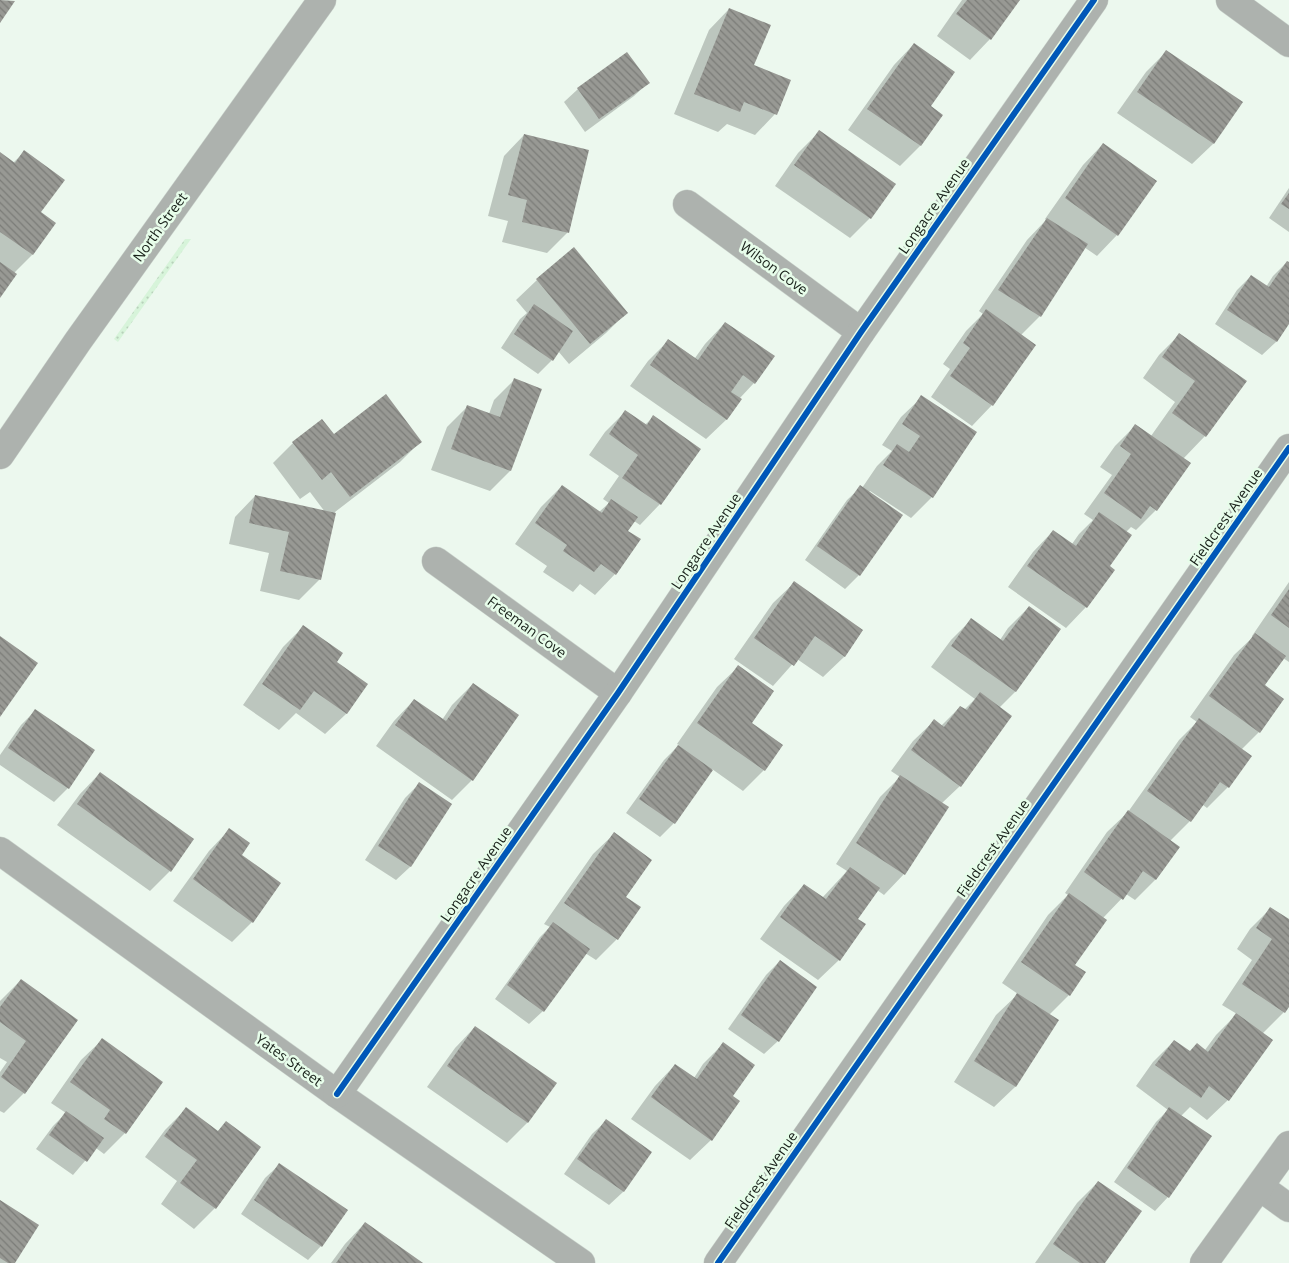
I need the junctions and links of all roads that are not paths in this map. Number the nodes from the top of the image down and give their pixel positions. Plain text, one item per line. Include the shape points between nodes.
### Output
1 (322, 0) edge
2 (1094, 0) edge
3 (1230, 0) edge
4 (1289, 43) edge
5 (687, 204) dead end
6 (862, 332) junction
7 (1289, 448) edge
8 (0, 455) edge
9 (436, 561) dead end
10 (618, 693) junction
11 (0, 851) edge
12 (337, 1094) junction
13 (1289, 1145) edge
14 (1260, 1187) junction
15 (1289, 1208) edge
16 (581, 1263) edge
17 (718, 1263) edge
18 (1204, 1263) edge

1 - 8 street, North Street
2 - 6 street, Longacre Avenue
3 - 4 street
5 - 6 street, Wilson Cove
6 - 10 street, Longacre Avenue
7 - 17 street, Fieldcrest Avenue
9 - 10 street, Freeman Cove
10 - 12 street, Longacre Avenue
11 - 12 street, Yates Street
12 - 16 street, Yates Street
13 - 14 street
14 - 15 street
14 - 18 street

